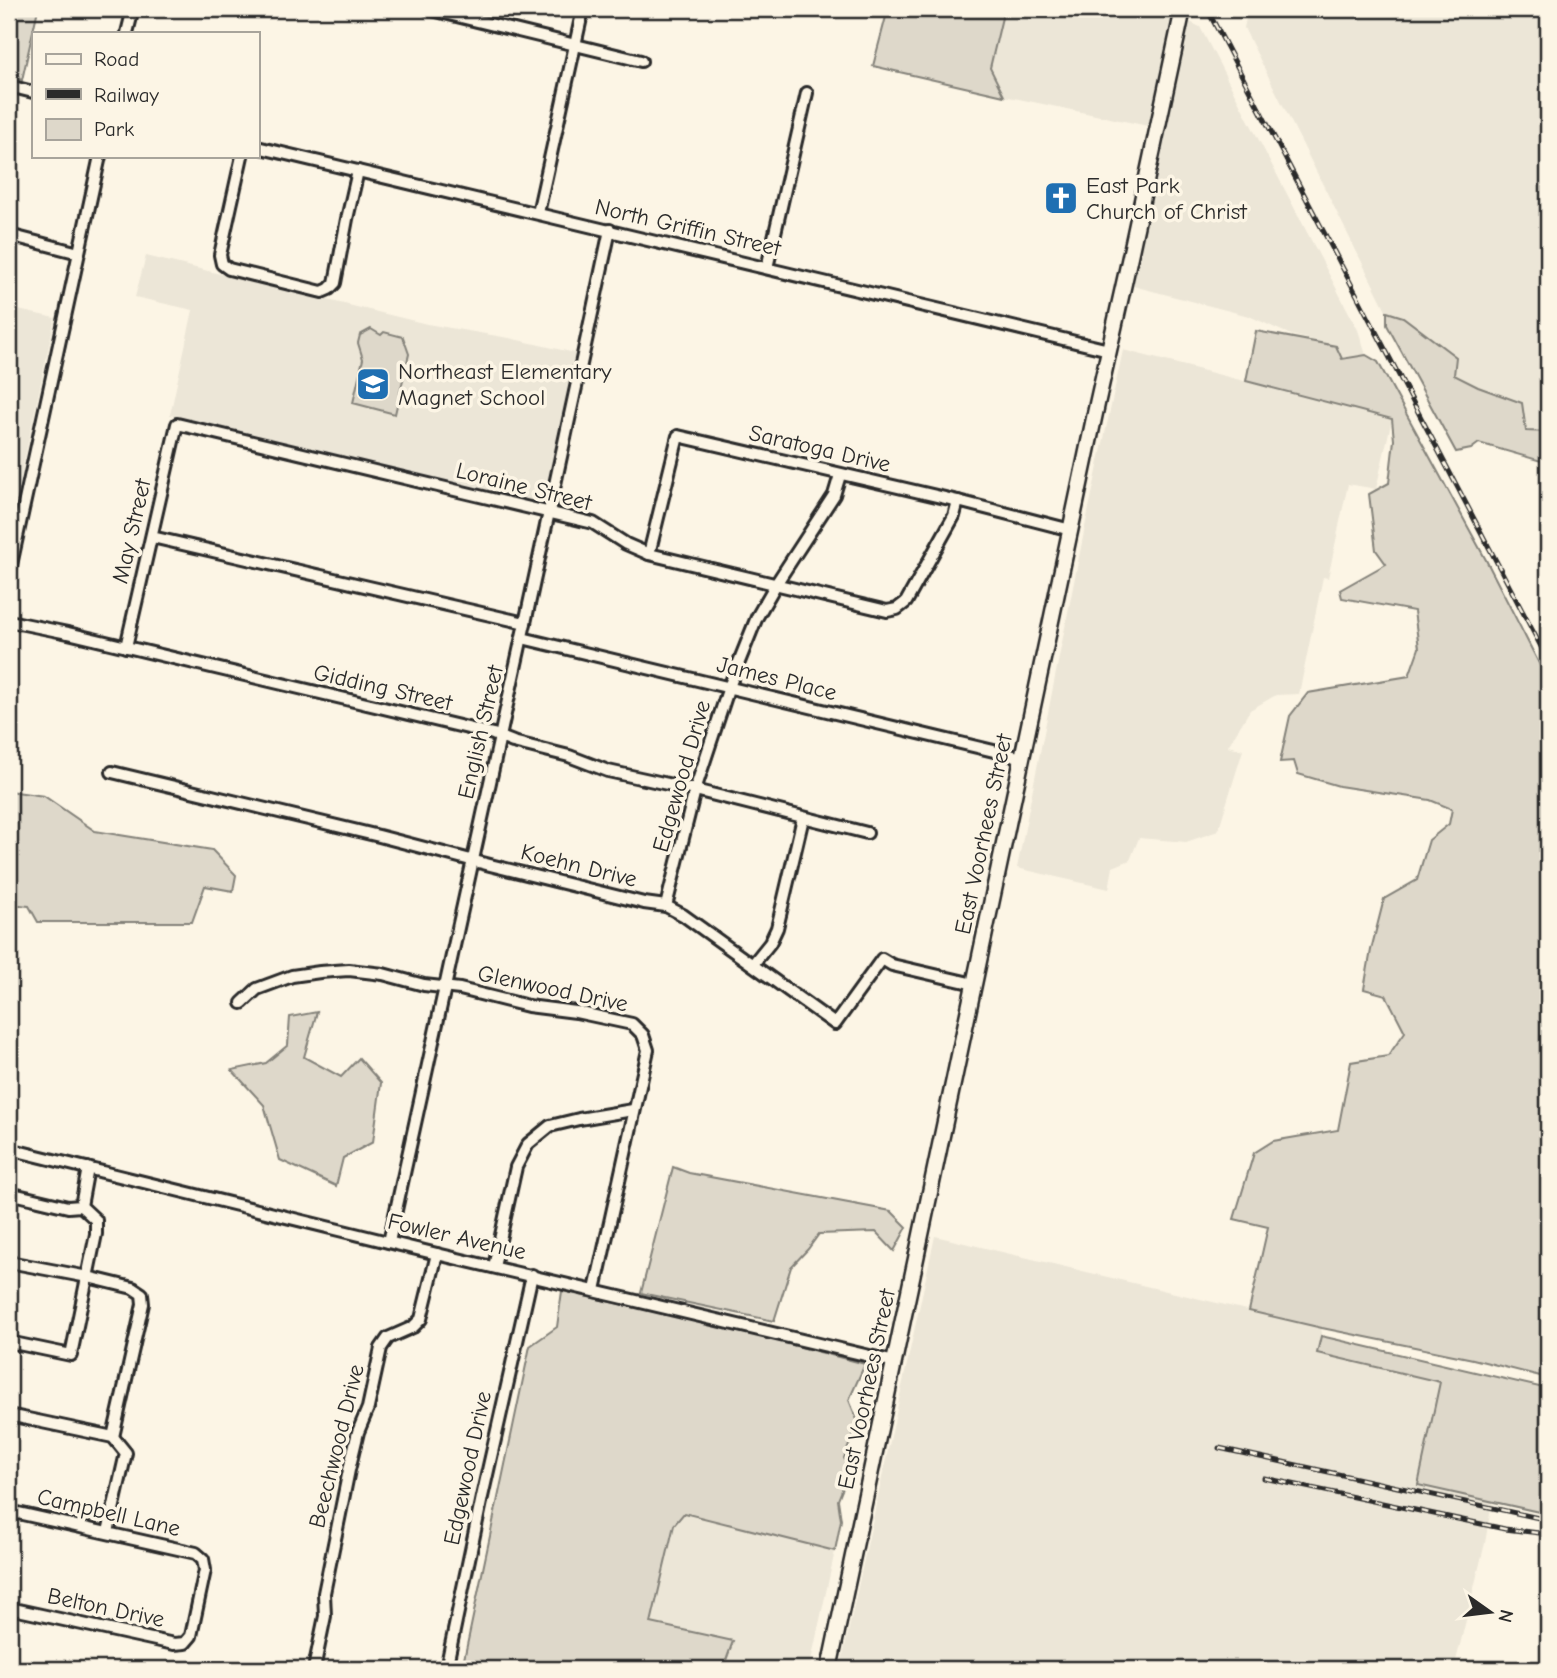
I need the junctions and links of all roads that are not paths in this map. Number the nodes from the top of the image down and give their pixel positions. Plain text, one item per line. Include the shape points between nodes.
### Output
1 (133, 9) edge
2 (428, 9) edge
3 (583, 9) edge
4 (1183, 9) edge
5 (127, 32) edge
6 (576, 44) junction
7 (641, 61) dead end
8 (9, 86) edge
9 (32, 92) edge
10 (807, 93) dead end
11 (259, 147) edge
12 (100, 158) edge
13 (242, 158) edge
14 (358, 171) junction
15 (538, 213) junction
16 (610, 230) junction
17 (9, 235) edge
18 (79, 253) junction
19 (767, 268) junction
20 (1109, 349) junction
21 (177, 424) joint
22 (840, 475) junction
23 (958, 501) junction
24 (549, 512) junction
25 (1071, 530) junction
26 (152, 537) junction
27 (649, 554) junction
28 (9, 574) edge
29 (775, 584) junction
30 (9, 621) edge
31 (525, 623) junction
32 (522, 638) junction
33 (127, 648) junction
34 (729, 687) junction
35 (500, 736) junction
36 (1023, 758) junction
37 (112, 772) dead end
38 (695, 790) junction
39 (803, 818) junction
40 (867, 833) dead end
41 (473, 860) junction
42 (666, 906) junction
43 (753, 964) junction
44 (974, 984) junction
45 (445, 987) junction
46 (242, 1003) dead end
47 (633, 1110) junction
48 (9, 1149) edge
49 (88, 1168) junction
50 (9, 1193) edge
51 (81, 1206) junction
52 (389, 1242) junction
53 (437, 1254) junction
54 (9, 1262) edge
55 (494, 1267) junction
56 (532, 1275) junction
57 (88, 1277) junction
58 (595, 1290) junction
59 (9, 1342) edge
60 (895, 1362) junction
61 (9, 1416) edge
62 (113, 1437) junction
63 (9, 1511) edge
64 (108, 1532) junction
65 (9, 1608) edge
66 (191, 1636) joint
67 (314, 1669) edge
68 (446, 1669) edge
69 (829, 1669) edge

1 - 5 street
2 - 6 street
3 - 6 street
4 - 20 main road, East Voorhees Street
6 - 7 street
6 - 15 street
8 - 9 street
10 - 19 street
11 - 14 street, North Griffin Street
12 - 18 street
13 - 14 street via 220,255 222,264 322,292 335,283
14 - 15 street, North Griffin Street
15 - 16 street, North Griffin Street
16 - 19 street, North Griffin Street
16 - 24 street, English Street
17 - 18 street
18 - 28 street
19 - 20 street, North Griffin Street
20 - 25 main road, East Voorhees Street
21 - 24 street, Loraine Street
21 - 26 street, May Street
22 - 23 street, Saratoga Drive
22 - 27 street, Saratoga Drive via 678,436
22 - 29 street, Edgewood Drive via 834,495
23 - 25 street, Saratoga Drive
23 - 29 street, Loraine Street via 954,516 897,609 887,611
24 - 27 street, Loraine Street via 593,523
24 - 31 street, English Street
25 - 36 main road, East Voorhees Street
26 - 31 street
26 - 33 street, May Street
27 - 29 street, Loraine Street
29 - 34 street, Edgewood Drive
30 - 33 street, Gidding Street
31 - 32 street, English Street
32 - 34 street, James Place
32 - 35 street, English Street
33 - 35 street, Gidding Street
34 - 36 street, James Place
34 - 38 street, Edgewood Drive
35 - 38 street, Gidding Street via 608,771
35 - 41 street, English Street
36 - 44 main road, East Voorhees Street
37 - 41 street, Koehn Drive
38 - 39 street, Gidding Street
38 - 42 street, Edgewood Drive
39 - 40 street, Gidding Street
39 - 43 street via 777,928
41 - 42 street, Koehn Drive
41 - 45 street, English Street
42 - 43 street, Koehn Drive
43 - 44 street, Koehn Drive via 835,1024 882,959
44 - 60 main road, East Voorhees Street
45 - 46 street, Glenwood Drive via 383,974 320,972 257,989
45 - 47 street, Glenwood Drive via 632,1024 643,1035 648,1050
45 - 52 street, English Street
47 - 55 street via 550,1126 528,1144 516,1167
47 - 58 street, Glenwood Drive
48 - 49 street, Fowler Avenue
49 - 51 street
49 - 52 street, Fowler Avenue
50 - 51 street
51 - 57 street via 96,1220
52 - 53 street, Fowler Avenue
53 - 55 street, Fowler Avenue
53 - 67 street, Beechwood Drive via 421,1319 388,1338 381,1348 349,1469
54 - 57 street
55 - 56 street, Fowler Avenue
56 - 58 street, Fowler Avenue
56 - 68 street, Edgewood Drive
57 - 59 street via 71,1355
57 - 62 street via 133,1288 142,1294 144,1304
58 - 60 street, Fowler Avenue
60 - 69 main road, East Voorhees Street
61 - 62 street
62 - 64 street via 125,1453
63 - 64 street, Campbell Lane
64 - 66 street, Campbell Lane via 196,1553 203,1559 205,1570
65 - 66 street, Belton Drive via 174,1644

